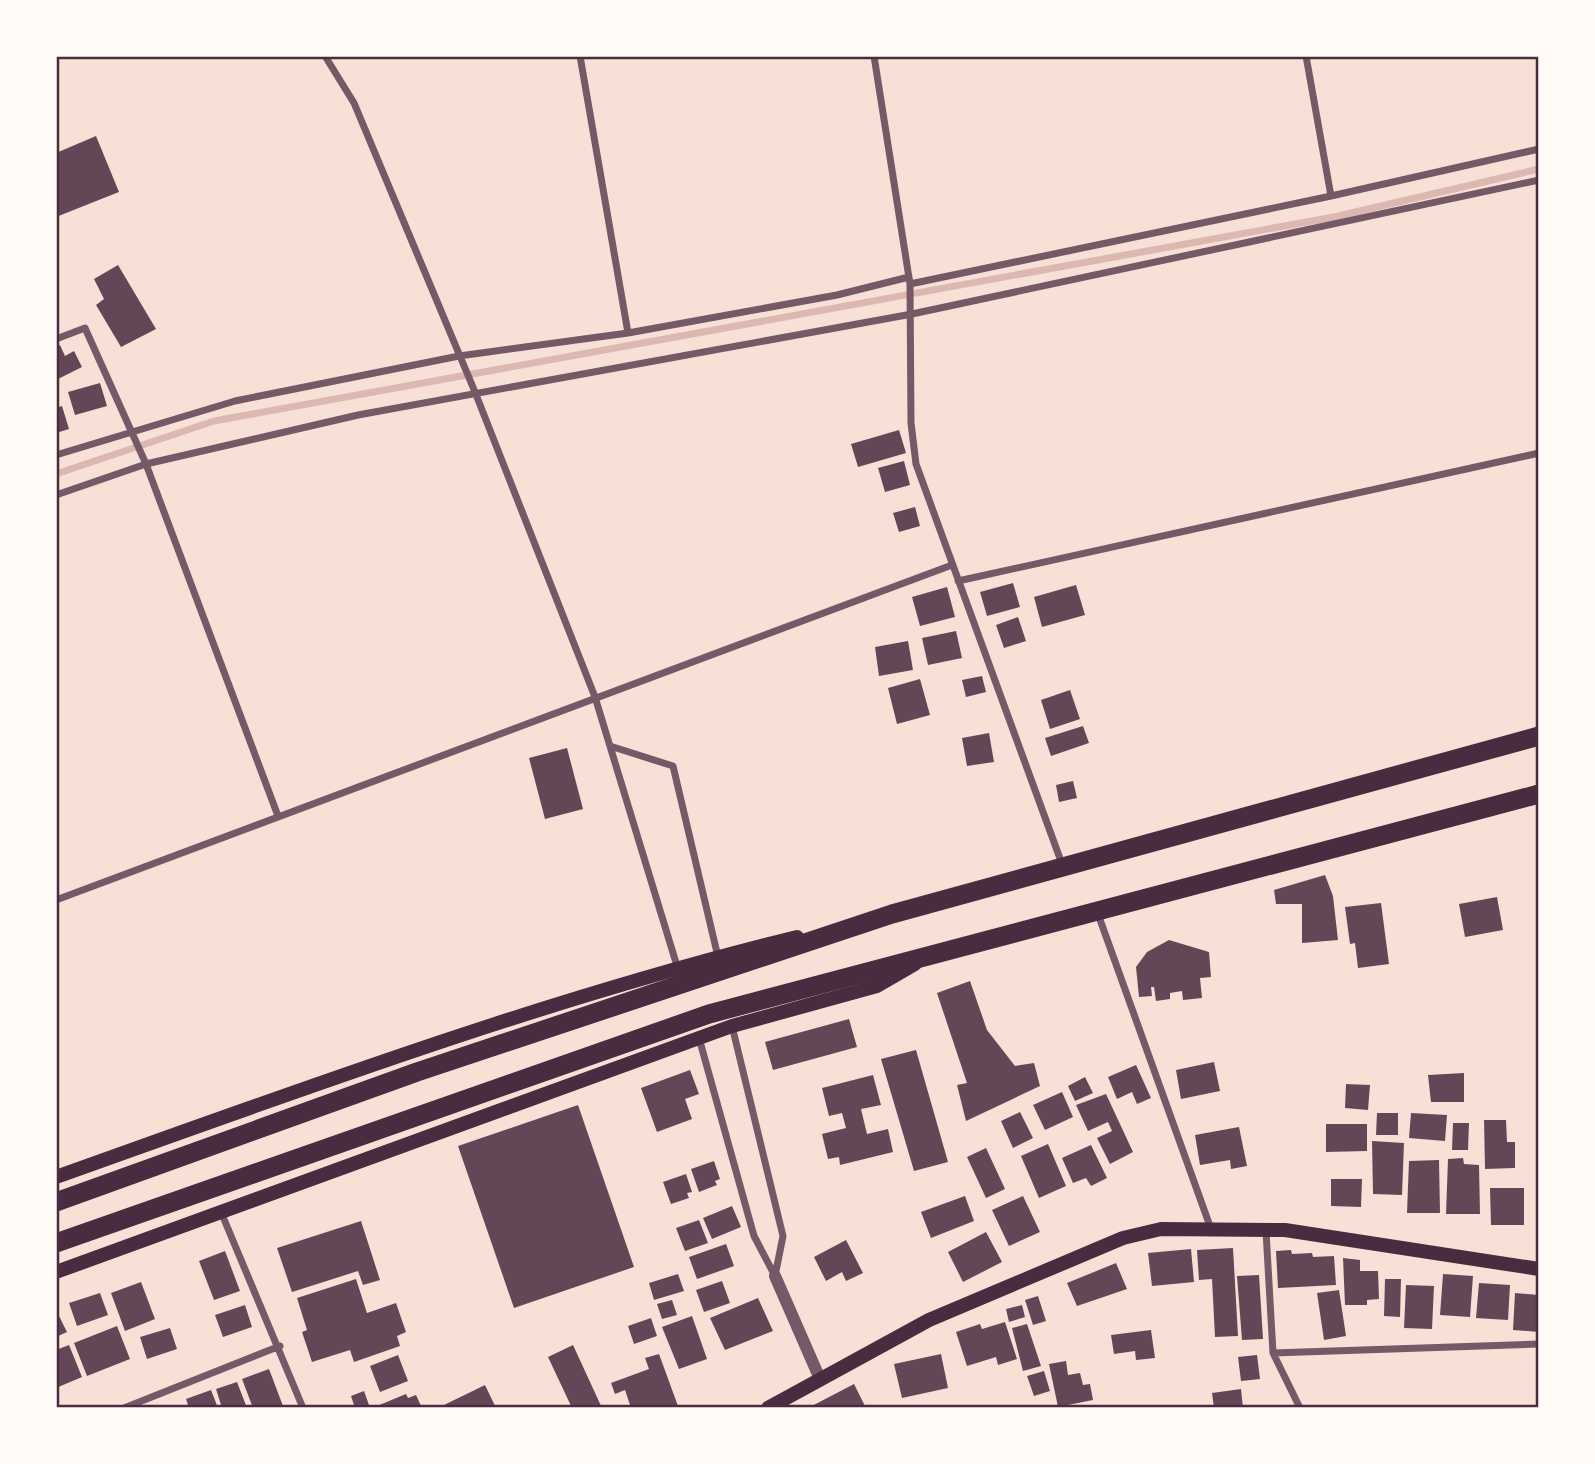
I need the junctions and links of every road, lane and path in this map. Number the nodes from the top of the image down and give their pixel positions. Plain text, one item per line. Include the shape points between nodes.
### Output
1 (325, 56) edge
2 (580, 56) edge
3 (874, 56) edge
4 (1306, 56) edge
5 (1539, 149) edge
6 (1539, 180) edge
7 (1331, 196) junction
8 (910, 281) junction
9 (912, 314) junction
10 (628, 333) junction
11 (56, 339) edge
12 (461, 359) junction
13 (475, 392) junction
14 (131, 434) junction
15 (1539, 453) edge
16 (56, 456) edge
17 (145, 461) junction
18 (56, 495) edge
19 (952, 565) junction
20 (958, 581) junction
21 (596, 696) junction
22 (1539, 736) edge
23 (610, 746) junction
24 (1539, 794) edge
25 (278, 816) junction
26 (1062, 865) junction
27 (56, 900) edge
28 (1097, 910) junction
29 (898, 912) junction
30 (937, 951) junction
31 (718, 957) junction
32 (677, 967) junction
33 (732, 1026) junction
34 (698, 1038) junction
35 (56, 1177) edge
36 (56, 1202) edge
37 (220, 1210) junction
38 (1211, 1230) junction
39 (1266, 1230) junction
40 (56, 1242) edge
41 (1539, 1269) edge
42 (56, 1272) edge
43 (775, 1276) junction
44 (1539, 1344) edge
45 (280, 1346) junction
46 (1273, 1353) junction
47 (820, 1379) junction
48 (124, 1408) edge
49 (303, 1408) edge
50 (768, 1408) edge
51 (1300, 1408) edge

1 - 12 street via 354,103
2 - 10 street
3 - 8 street
4 - 7 street
5 - 7 street
6 - 9 street
7 - 8 street
8 - 9 street
8 - 10 street
9 - 13 street
9 - 19 street via 911,423 916,464
10 - 12 street
11 - 14 street via 85,328
12 - 13 street
12 - 14 street via 235,401
13 - 17 street
13 - 21 street
14 - 16 street
14 - 17 street
15 - 20 street
17 - 18 street
17 - 25 street
19 - 20 street
19 - 21 street
20 - 26 street
21 - 23 street
21 - 25 street
22 - 26 highway
23 - 31 street via 673,766
23 - 32 street
24 - 28 highway
25 - 27 street
26 - 29 highway
28 - 30 highway
28 - 38 street
29 - 31 main road
29 - 36 highway via 417,1072
30 - 33 main road via 877,986
30 - 40 highway via 709,1014
31 - 32 main road
32 - 35 main road via 292,1093
33 - 34 main road
33 - 43 street via 783,1236
34 - 37 main road
34 - 43 street via 754,1236
37 - 42 main road
37 - 45 street
38 - 39 main road
38 - 47 main road via 1161,1229 1124,1238 929,1320
39 - 41 main road
39 - 46 street
43 - 47 street
44 - 46 street
45 - 48 street
45 - 49 street
46 - 51 street
47 - 50 main road

